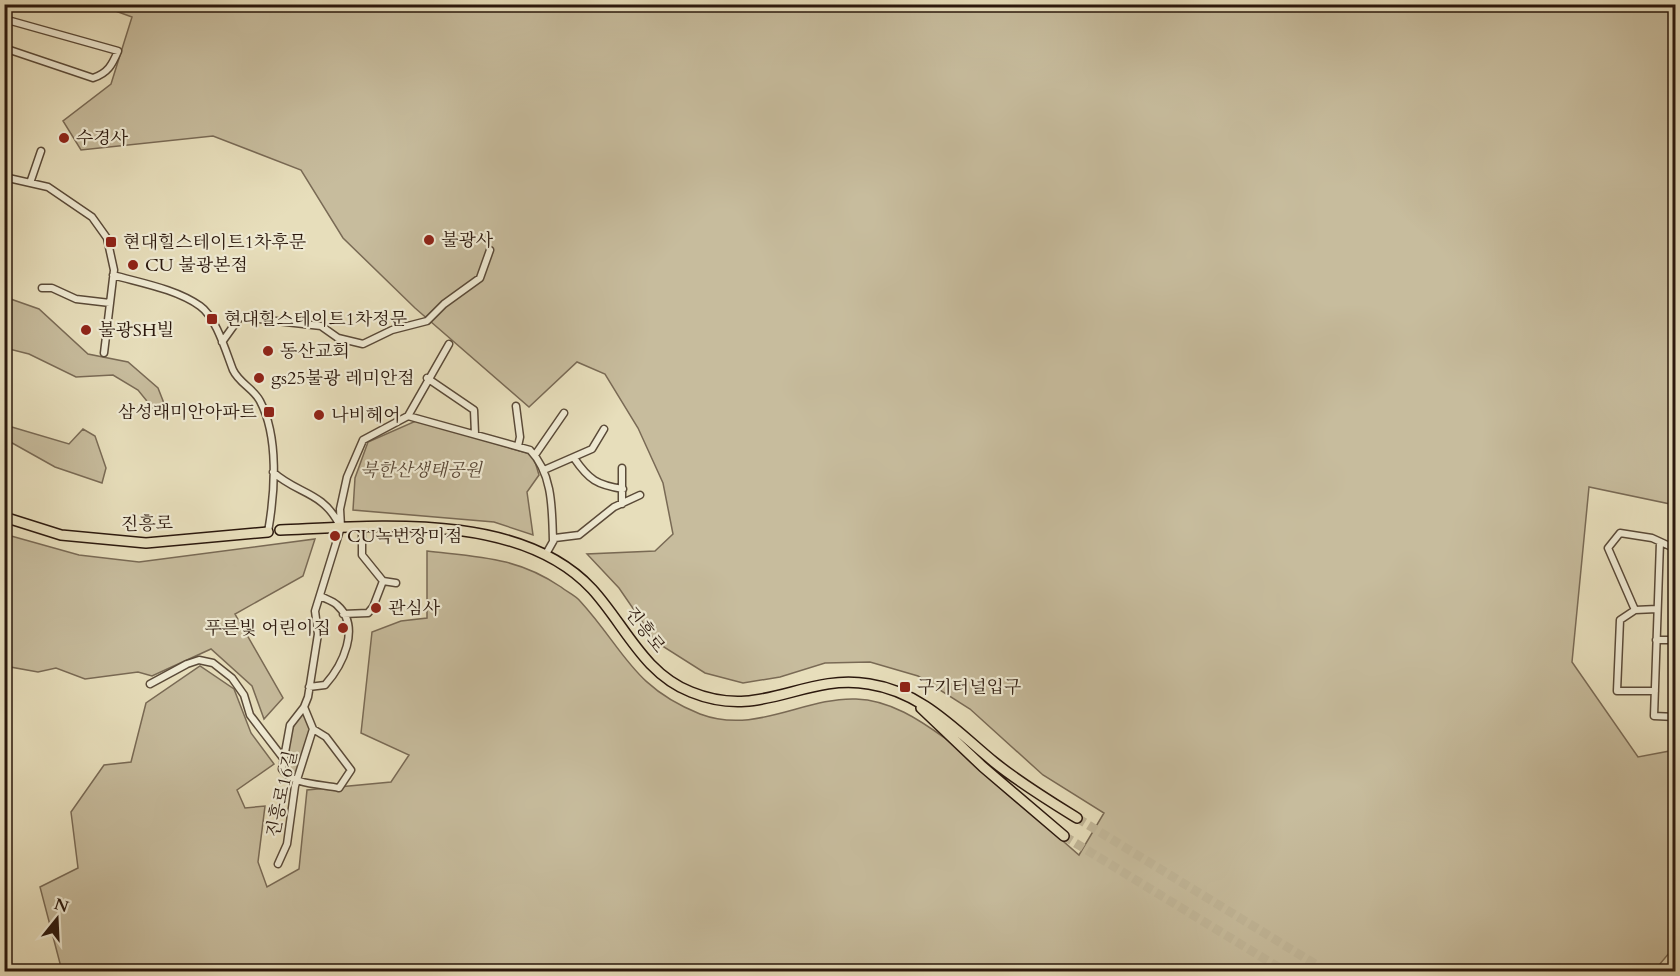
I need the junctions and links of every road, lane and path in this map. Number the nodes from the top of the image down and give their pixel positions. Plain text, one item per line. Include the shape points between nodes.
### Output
1 (4, 19) edge
2 (4, 48) edge
3 (41, 151) dead end
4 (4, 177) edge
5 (30, 183) junction
6 (490, 250) dead end
7 (113, 275) junction
8 (42, 288) dead end
9 (110, 303) junction
10 (222, 342) junction
11 (449, 344) dead end
12 (104, 352) dead end
13 (427, 378) junction
14 (516, 406) dead end
15 (564, 413) dead end
16 (408, 416) junction
17 (604, 429) dead end
18 (475, 434) junction
19 (518, 446) junction
20 (535, 455) junction
21 (574, 458) junction
22 (622, 468) dead end
23 (544, 470) junction
24 (273, 472) junction
25 (623, 489) junction
26 (640, 495) dead end
27 (622, 504) junction
28 (4, 517) edge
29 (341, 527) junction
30 (362, 527) junction
31 (280, 530) dead end
32 (268, 532) joint
33 (553, 541) junction
34 (1660, 542) junction
35 (1676, 549) edge
36 (546, 554) junction
37 (383, 581) junction
38 (396, 583) dead end
39 (321, 596) junction
40 (1658, 609) junction
41 (1635, 610) junction
42 (343, 614) junction
43 (1656, 640) junction
44 (1676, 640) edge
45 (150, 684) dead end
46 (309, 687) junction
47 (1654, 691) junction
48 (913, 700) junction
49 (304, 707) junction
50 (1676, 717) edge
51 (313, 729) junction
52 (283, 758) junction
53 (297, 781) junction
54 (1077, 818) tunnel mouth
55 (1064, 837) tunnel mouth
56 (278, 864) dead end

1 - 2 street via 118,51 104,75 93,78
3 - 5 street
4 - 5 street
5 - 7 street via 48,187 92,217 107,238
6 - 10 street via 480,278 427,321 392,330 363,344 338,338 321,326 240,317
7 - 9 street
7 - 10 street, 진흥로 via 202,307
8 - 9 street via 52,288 76,299
9 - 12 street
10 - 24 street, 진흥로 via 235,374 267,414
11 - 13 street
13 - 16 street
13 - 18 street via 474,410
14 - 19 street
15 - 20 street
16 - 18 street
16 - 29 street via 363,440 347,477 340,509
17 - 21 street via 592,449
18 - 19 street
19 - 20 street
20 - 23 street
21 - 23 street
21 - 25 street via 600,486
22 - 25 street
23 - 33 street via 552,496
24 - 29 street via 323,501
24 - 32 street, 진흥로 via 274,500
25 - 27 street
26 - 27 street
27 - 33 street via 579,535
28 - 32 main road, 진흥로 via 61,535 146,543
29 - 30 main road, 진흥로
29 - 31 main road, 진흥로
29 - 39 street
30 - 36 main road, 진흥로 via 465,532 518,543
30 - 37 street via 362,555
33 - 36 street
34 - 35 street
34 - 40 street
34 - 41 street via 1620,533 1608,549
36 - 48 main road, 진흥로 via 591,588 635,649 657,671 692,693 747,702 843,681 878,686
37 - 38 street
37 - 42 street via 368,613
39 - 42 street via 338,606
39 - 46 street via 315,611 318,634
40 - 41 street
40 - 43 street
41 - 47 street via 1620,620 1617,691
42 - 46 street via 349,641 343,659 325,685
43 - 44 street
43 - 47 street
45 - 52 street via 199,660 213,663 232,678 244,695 250,714
46 - 49 street
47 - 50 street via 1654,716
48 - 54 main road, 진흥로 via 941,715 1023,785
48 - 55 main road, 진흥로
49 - 51 street, 진흥로16길
49 - 52 street via 290,725
51 - 53 street, 진흥로16길
51 - 53 street, 진흥로16길 via 326,737 351,770 339,788
52 - 53 street via 285,774
53 - 56 street, 진흥로16길 via 290,831

